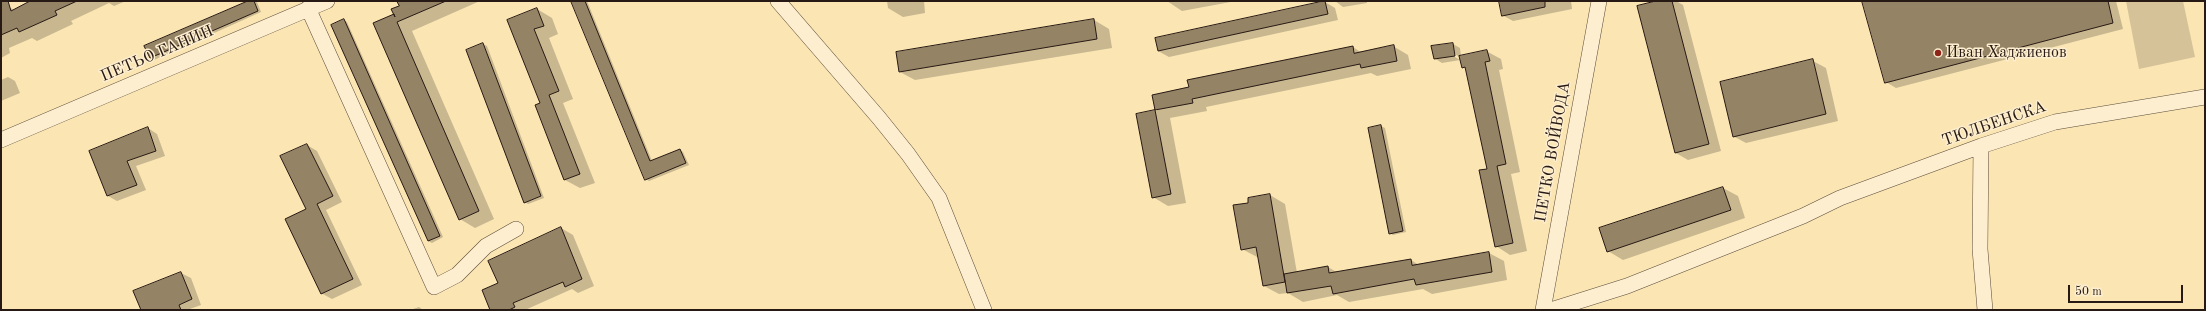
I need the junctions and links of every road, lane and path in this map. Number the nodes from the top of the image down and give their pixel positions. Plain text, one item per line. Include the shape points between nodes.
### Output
1 (328, 1) edge
2 (778, 1) edge
3 (1599, 1) edge
4 (308, 8) junction
5 (2205, 97) edge
6 (1, 140) edge
7 (1981, 146) junction
8 (516, 229) dead end
9 (984, 310) edge
10 (1543, 310) edge
11 (1551, 310) edge
12 (1985, 310) edge

1 - 4 street, ПЕТЬО ГАНИН
2 - 9 street via 879,118 939,198
3 - 10 street, ПЕТКО ВОЙВОДА
4 - 6 street, ПЕТЬО ГАНИН
4 - 8 street via 434,287 457,275 486,246
5 - 7 street, ТЮЛБЕНСКА via 2055,122
7 - 11 street, ТЮЛБЕНСКА via 1840,198 1803,216 1627,286
7 - 12 street via 1980,249

